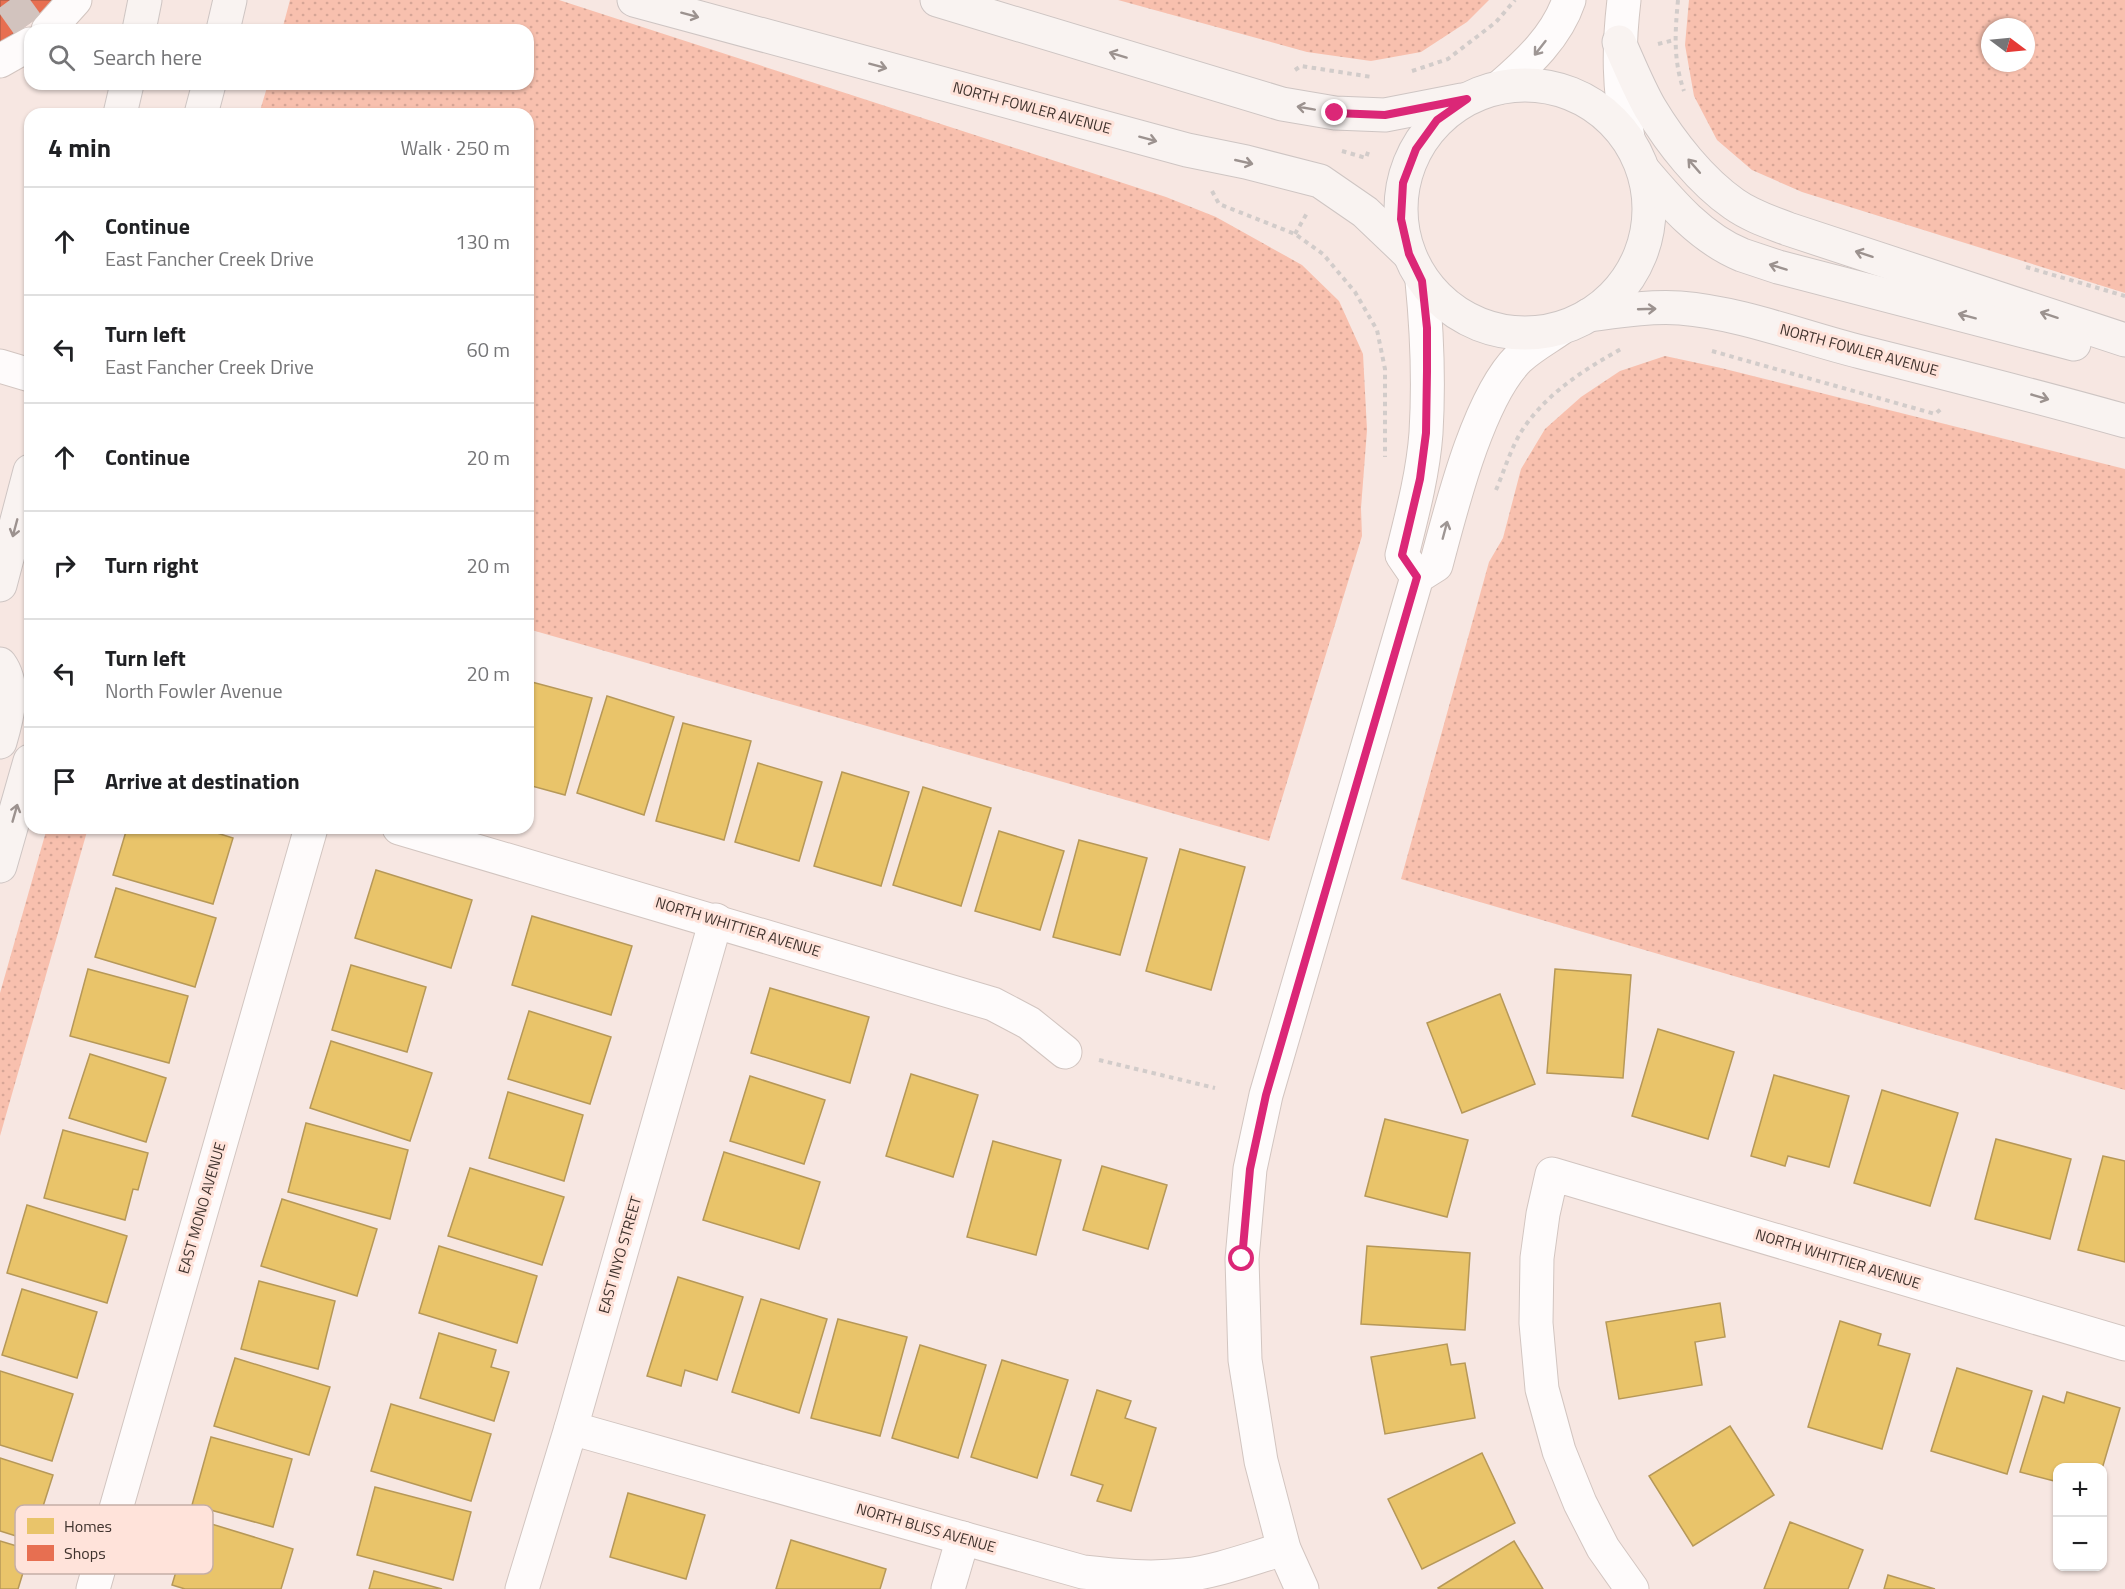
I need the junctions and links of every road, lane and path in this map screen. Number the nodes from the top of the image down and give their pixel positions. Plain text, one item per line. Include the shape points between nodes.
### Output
1 (75, 0) edge
2 (145, 0) edge
3 (230, 0) edge
4 (634, 0) edge
5 (937, 0) edge
6 (1515, 0) edge
7 (1569, 0) edge
8 (1624, 0) edge
9 (1678, 0) edge
10 (45, 24) edge
11 (140, 24) edge
12 (224, 24) edge
13 (24, 41) edge
14 (1619, 42) junction
15 (0, 60) edge
16 (1301, 66) dead end
17 (1405, 74) dead end
18 (1380, 78) dead end
19 (1500, 87) junction
20 (125, 90) edge
21 (207, 90) edge
22 (1684, 92) dead end
23 (1467, 99) junction
24 (121, 108) edge
25 (203, 108) edge
26 (1628, 138) junction
27 (1644, 171) junction
28 (1219, 204) dead end
29 (1416, 267) junction
30 (1589, 315) junction
31 (1560, 329) junction
32 (2125, 340) edge
33 (1632, 346) dead end
34 (1706, 349) dead end
35 (2125, 357) edge
36 (0, 366) edge
37 (24, 373) edge
38 (1935, 414) dead end
39 (2125, 421) edge
40 (1385, 468) dead end
41 (24, 494) edge
42 (1494, 496) dead end
43 (1417, 577) junction
44 (0, 585) edge
45 (0, 664) edge
46 (0, 742) edge
47 (24, 782) edge
48 (309, 834) edge
49 (420, 834) edge
50 (0, 866) edge
51 (716, 920) junction
52 (1065, 1052) joint
53 (1215, 1088) dead end
54 (2125, 1344) edge
55 (571, 1428) junction
56 (117, 1505) edge
57 (963, 1538) junction
58 (1284, 1549) junction
59 (97, 1574) edge
60 (93, 1589) edge
61 (522, 1589) edge
62 (948, 1589) edge
63 (1302, 1589) edge
64 (1632, 1589) edge

1 - 10 street
2 - 11 main road
3 - 12 main road
4 -> 29 main road, NORTH FOWLER AVENUE via 1159,142 1320,181 1365,212
23 -> 5 main road via 1385,115 1335,113 1282,104
6 - 17 path via 1496,22 1448,59
7 -> 19 street via 1548,39
8 - 14 street
9 - 22 path via 1674,40
13 - 15 street
14 - 26 street
32 -> 14 main road via 1788,229 1734,204 1672,140 1650,108
16 - 18 path
19 - 23 main road
19 - 26 main road via 1536,84 1571,93 1603,111
20 - 24 main road
21 - 25 main road
23 - 29 main road via 1437,120 1416,149 1403,183 1401,219
26 - 27 main road
27 - 30 main road via 1649,204 1646,237 1634,268 1615,295
35 -> 27 main road via 1742,255 1693,225
28 - 40 path via 1295,234 1323,254 1355,292 1377,330 1385,369
29 - 31 main road, NORTH FOWLER AVENUE via 1459,314 1490,328 1525,333
29 - 43 street via 1427,328 1426,433 1402,555
30 - 31 main road, NORTH FOWLER AVENUE
30 -> 39 main road, NORTH FOWLER AVENUE via 1678,308 1735,316
43 -> 31 street via 1436,565 1476,434 1494,392 1519,359
33 - 42 path via 1585,370 1549,397 1524,428
34 - 38 path
36 - 37 street
41 -> 44 main road
43 - 58 street via 1266,1095 1250,1169 1242,1259 1245,1360 1261,1461
45 - 46 main road via 6,673 9,695
50 -> 47 main road
48 - 56 street, EAST MONO AVENUE
49 - 51 street, NORTH WHITTIER AVENUE
51 - 52 street, NORTH WHITTIER AVENUE via 993,1004 1029,1023
51 - 55 street, EAST INYO STREET
52 - 53 path
54 - 64 street, NORTH WHITTIER AVENUE via 1552,1174 1537,1258 1536,1323 1542,1389 1558,1451 1580,1503 1603,1548
55 - 57 street, NORTH BLISS AVENUE
55 - 61 street, EAST INYO STREET
57 - 58 street, NORTH BLISS AVENUE via 1083,1572 1133,1578 1186,1575
57 - 62 street
58 - 63 street
59 - 60 street, EAST MONO AVENUE

